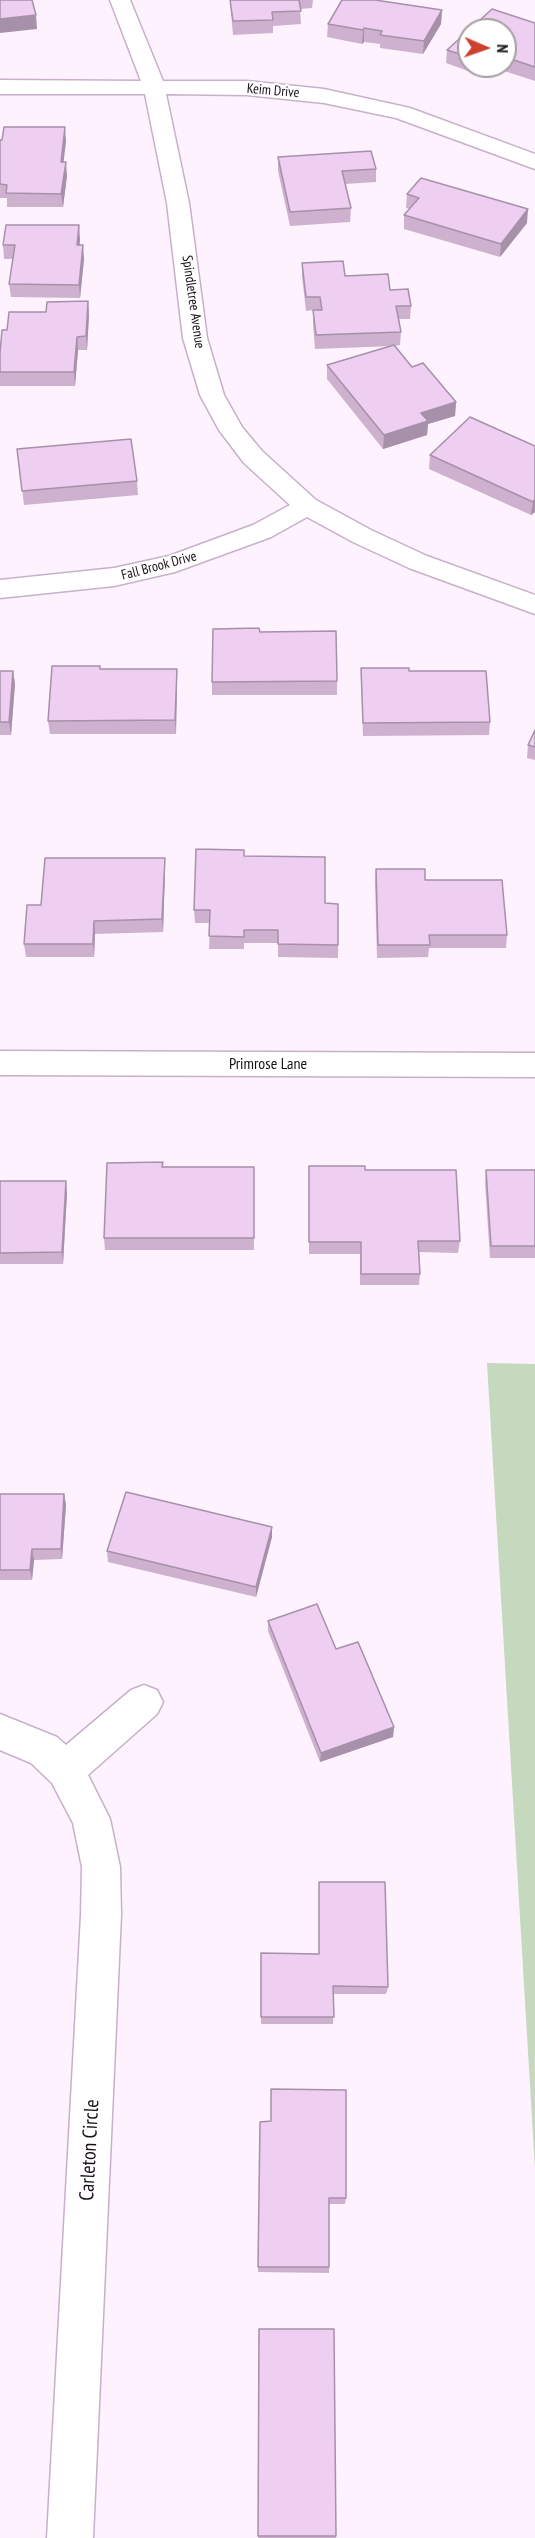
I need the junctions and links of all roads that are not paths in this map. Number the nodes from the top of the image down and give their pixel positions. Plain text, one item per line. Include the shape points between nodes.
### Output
1 (120, 0) edge
2 (0, 87) edge
3 (154, 87) junction
4 (535, 162) edge
5 (307, 506) junction
6 (0, 589) edge
7 (535, 605) edge
8 (0, 1063) edge
9 (535, 1065) edge
10 (144, 1702) dead end
11 (0, 1732) edge
12 (65, 1770) junction
13 (70, 2538) edge

1 - 3 street, Spindletree Avenue
2 - 3 street, Keim Drive
3 - 4 street, Keim Drive via 247,88 362,103 402,113
3 - 5 street, Spindletree Avenue via 178,203 195,338 212,395 231,430 254,457
5 - 6 street, Fall Brook Drive via 265,530 174,563 114,577
5 - 7 street, Spindletree Avenue via 418,562
8 - 9 street, Primrose Lane
10 - 12 street
11 - 12 street, Carleton Circle via 44,1750
12 - 13 street, Carleton Circle via 90,1819 101,1867

